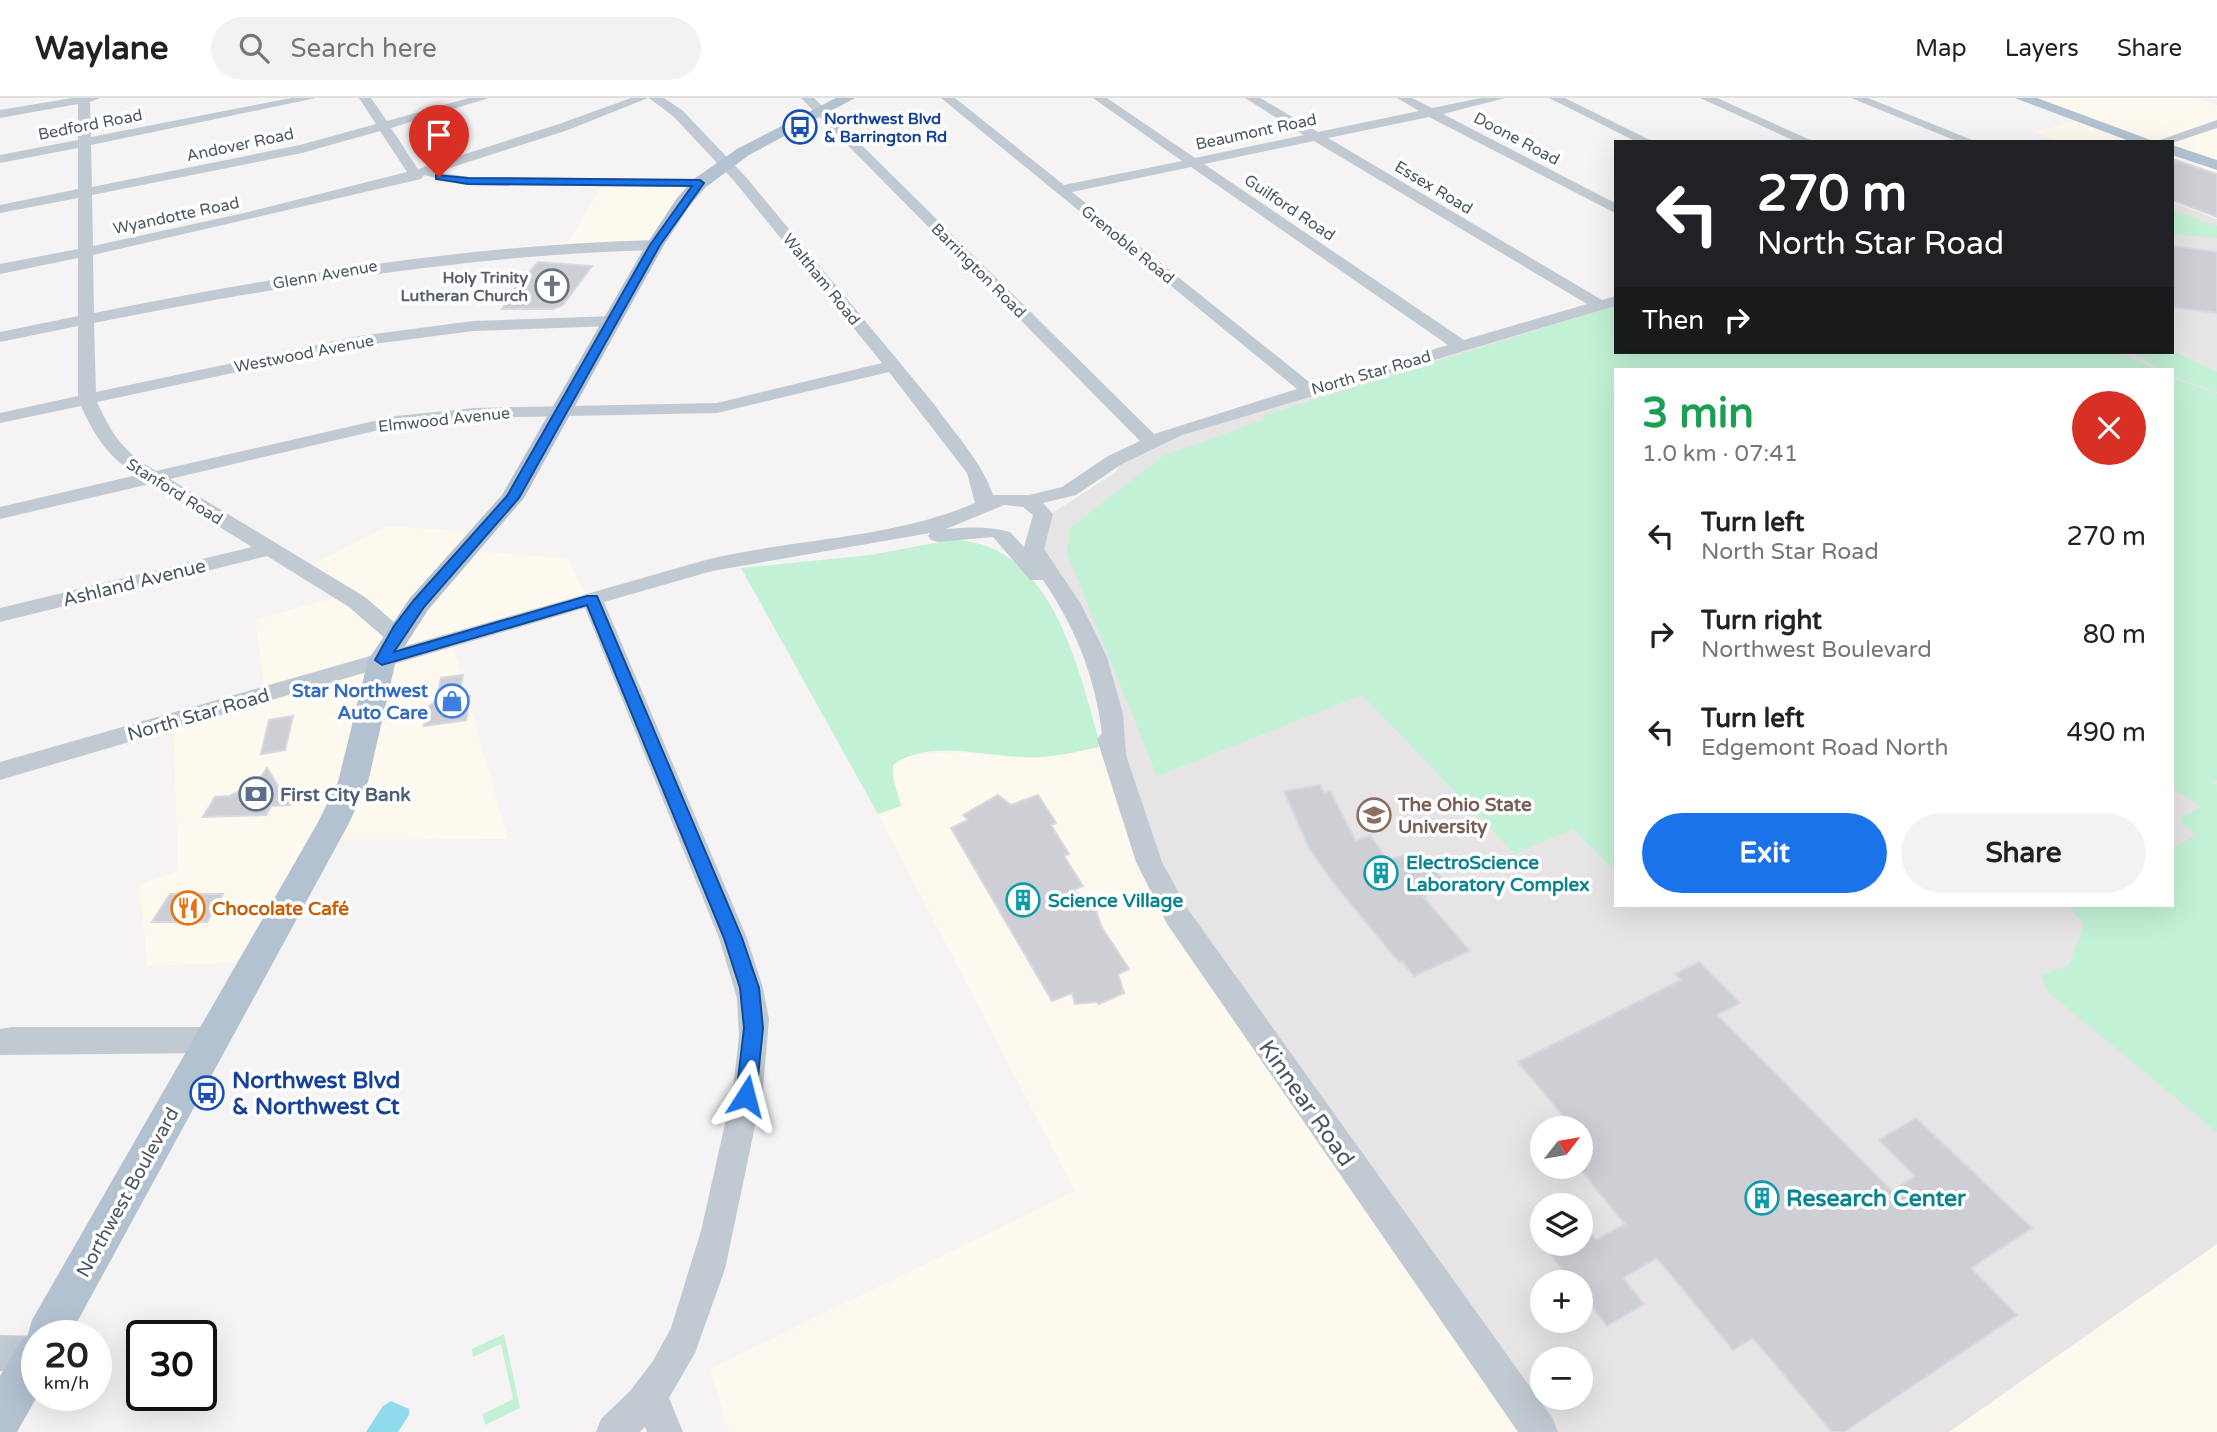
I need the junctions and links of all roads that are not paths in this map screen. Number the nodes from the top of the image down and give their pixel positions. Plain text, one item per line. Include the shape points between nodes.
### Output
1 (310, 98) edge
2 (365, 98) edge
3 (484, 98) edge
4 (642, 98) edge
5 (656, 98) edge
6 (807, 98) edge
7 (847, 98) edge
8 (947, 98) edge
9 (1099, 98) edge
10 (1251, 98) edge
11 (1403, 98) edge
12 (1499, 98) edge
13 (1555, 98) edge
14 (1706, 98) edge
15 (1857, 98) edge
16 (2023, 98) edge
17 (88, 99) edge
18 (819, 112) junction
19 (1431, 113) junction
20 (0, 114) edge
21 (2217, 124) edge
22 (385, 128) junction
23 (1316, 137) junction
24 (1644, 140) edge
25 (1805, 140) edge
26 (1966, 140) edge
27 (2142, 140) edge
28 (2166, 140) edge
29 (84, 144) junction
30 (2174, 151) edge
31 (0, 159) edge
32 (1193, 162) junction
33 (722, 164) junction
34 (2217, 164) edge
35 (420, 175) junction
36 (468, 181) junction
37 (700, 183) junction
38 (1062, 190) junction
39 (358, 191) junction
40 (86, 193) junction
41 (1614, 208) edge
42 (0, 209) edge
43 (655, 245) junction
44 (86, 252) junction
45 (0, 269) edge
46 (1608, 303) edge
47 (86, 320) junction
48 (612, 321) junction
49 (0, 337) edge
50 (1461, 346) junction
51 (893, 366) junction
52 (1309, 390) junction
53 (86, 399) junction
54 (563, 410) junction
55 (0, 418) edge
56 (1151, 440) junction
57 (1129, 453) junction
58 (976, 472) junction
59 (149, 477) junction
60 (1024, 500) junction
61 (984, 507) junction
62 (0, 513) edge
63 (1042, 522) junction
64 (995, 534) junction
65 (268, 549) junction
66 (760, 554) junction
67 (592, 599) junction
68 (0, 615) edge
69 (389, 648) junction
70 (1115, 754) junction
71 (0, 771) edge
72 (212, 1040) junction
73 (0, 1042) edge
74 (55, 1320) edge
75 (0, 1353) edge
76 (21, 1354) edge
77 (21, 1382) edge
78 (650, 1395) junction
79 (0, 1419) edge
80 (614, 1432) edge
81 (665, 1432) edge
82 (1540, 1432) edge

1 - 29 street, Bedford Road
2 - 22 street
3 - 22 street, Andover Road
4 - 35 street, Wyandotte Road via 547,135
5 - 33 street, Waltham Road via 677,111
6 - 18 street, Barrington Road
7 - 18 main road, Northwest Boulevard
8 - 38 street, Grenoble Road
9 - 32 street, Guilford Road
10 - 23 street, Essex Road
11 - 19 street, Doone Road
12 - 19 street, Beaumont Road
13 - 24 street
14 - 25 street
15 - 26 street
16 - 27 main road
17 - 20 street
17 - 29 street, Stanford Road
18 - 33 main road, Northwest Boulevard
18 - 56 street, Barrington Road
19 - 23 street, Beaumont Road
19 - 41 street, Doone Road
21 - 28 street
22 - 35 street
22 - 40 street, Andover Road
23 - 32 street, Beaumont Road
23 - 46 street, Essex Road
29 - 31 street, Bedford Road
29 - 40 street, Stanford Road
30 - 34 main road
32 - 38 street, Beaumont Road
32 - 50 street, Guilford Road
33 - 37 main road, Northwest Boulevard
33 - 51 street, Waltham Road via 740,179
35 - 36 street
35 - 39 street, Wyandotte Road
36 - 37 street
36 - 39 street, Wyandotte Road
37 - 43 main road, Northwest Boulevard
38 - 52 street, Grenoble Road
39 - 44 street, Wyandotte Road
40 - 42 street, Andover Road
40 - 44 street, Stanford Road
43 - 47 street, Glenn Avenue via 495,251 406,261
43 - 48 main road, Northwest Boulevard
44 - 45 street, Wyandotte Road
44 - 47 street, Stanford Road
46 - 50 street, North Star Road
47 - 49 street, Glenn Avenue
47 - 53 street, Stanford Road
48 - 53 street, Westwood Avenue via 415,333
48 - 54 main road, Northwest Boulevard
50 - 52 street, North Star Road
51 - 54 street, Elmwood Avenue via 717,408
51 - 58 street, Waltham Road
52 - 56 street, North Star Road
53 - 55 street, Westwood Avenue
53 - 59 street, Stanford Road via 105,439
54 - 59 street, Elmwood Avenue via 396,421
54 - 69 main road, Northwest Boulevard via 512,498 419,604
56 - 57 street, North Star Road
57 - 60 street, North Star Road via 1069,491
57 - 63 street, North Star Road via 1115,473
58 - 60 street, Waltham Road
58 - 61 street, Waltham Road
59 - 62 street, Elmwood Avenue
59 - 65 street, Stanford Road
60 - 61 street, North Star Road via 1001,499
60 - 63 street via 1041,509
61 - 64 street, Waltham Road via 978,521
61 - 66 street, North Star Road via 943,524 887,536
63 - 64 street, North Star Road via 1025,534
63 - 70 street, Kinnear Road via 1034,549 1090,641 1106,684
64 - 66 street, North Star Road via 944,534 865,549
64 - 70 street, Kinnear Road via 1033,570 1057,607
65 - 68 street, Ashland Avenue
65 - 69 street, Stanford Road via 357,602
66 - 67 street, North Star Road
67 - 69 street, North Star Road
67 - 78 street via 733,938 750,988 754,1018 746,1096 705,1288 691,1326
69 - 71 street, North Star Road
69 - 72 main road, Northwest Boulevard via 353,782
70 - 82 street, Kinnear Road via 1144,849 1177,916
72 - 73 street
72 - 74 main road, Northwest Boulevard
75 - 76 street
77 - 79 main road
78 - 80 street
78 - 81 street

